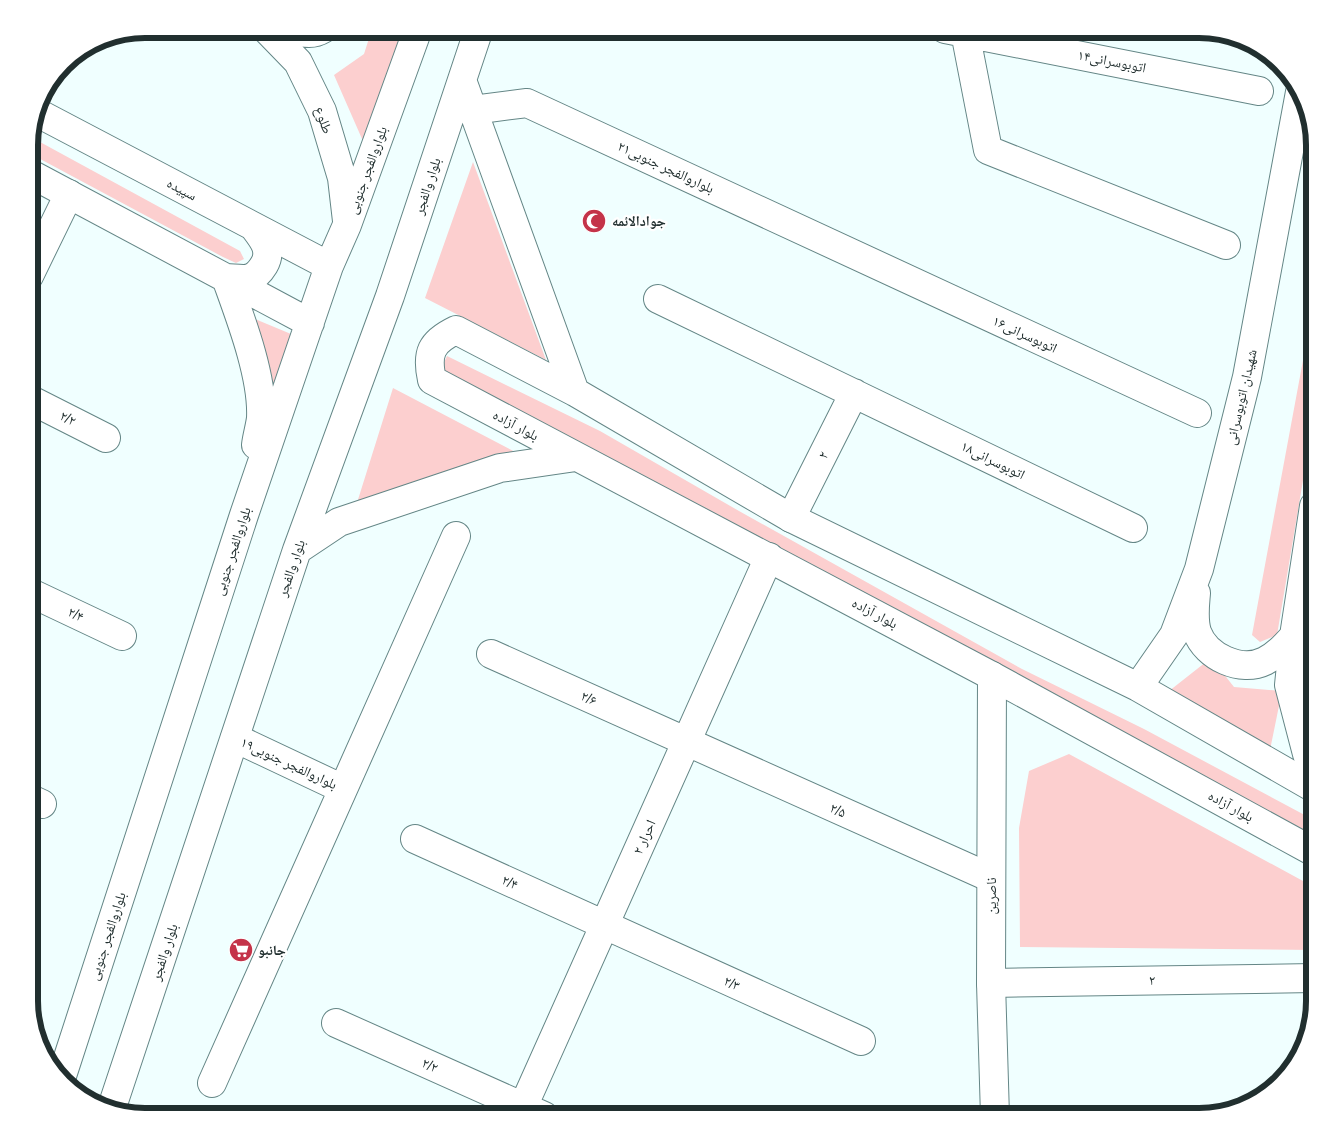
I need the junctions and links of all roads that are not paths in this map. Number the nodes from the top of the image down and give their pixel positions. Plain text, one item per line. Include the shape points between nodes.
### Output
1 (275, 38) edge
2 (415, 38) edge
3 (476, 38) edge
4 (960, 38) edge
5 (997, 38) edge
6 (462, 80) junction
7 (1259, 91) dead end
8 (1298, 105) edge
9 (473, 110) junction
10 (42, 115) edge
11 (38, 178) edge
12 (69, 194) junction
13 (347, 225) junction
14 (253, 226) junction
15 (1226, 245) dead end
16 (854, 254) joint
17 (38, 258) edge
18 (329, 266) junction
19 (226, 278) junction
20 (658, 299) dead end
21 (310, 323) junction
22 (575, 392) junction
23 (854, 393) junction
24 (38, 404) edge
25 (1197, 413) dead end
26 (106, 438) dead end
27 (576, 457) junction
28 (244, 515) junction
29 (791, 518) junction
30 (1133, 528) dead end
31 (456, 536) dead end
32 (297, 550) junction
33 (769, 557) junction
34 (1306, 558) edge
35 (1199, 569) junction
36 (38, 596) edge
37 (122, 636) dead end
38 (1294, 636) junction
39 (491, 654) dead end
40 (992, 676) junction
41 (1138, 687) junction
42 (235, 738) junction
43 (686, 742) junction
44 (1306, 750) edge
45 (1306, 783) edge
46 (343, 789) junction
47 (415, 839) dead end
48 (1306, 848) edge
49 (991, 878) junction
50 (604, 925) junction
51 (1306, 978) edge
52 (991, 982) junction
53 (336, 1023) dead end
54 (861, 1041) dead end
55 (64, 1071) edge
56 (212, 1082) dead end
57 (113, 1103) edge
58 (518, 1108) edge
59 (531, 1108) edge
60 (995, 1108) edge

1 - 13 main road, طلوع via 298,62 322,110 342,178
2 - 13 main road, بلواروالفجر جنوبی
3 - 6 main road, بلوار والفجر
4 - 15 main road via 988,150
5 - 7 main road, اتوبوسرانی۱۴
6 - 9 main road
6 - 32 main road, بلوار والفجر via 387,305
8 - 35 main road, شهیدان اتوبوسرانی via 1247,377
9 - 16 main road, بلواروالفجر جنوبی۲۱ via 527,103
9 - 22 main road
10 - 14 main road, سپیده
11 - 12 main road
12 - 17 main road
12 - 19 main road
13 - 18 main road, بلواروالفجر جنوبی
14 - 18 main road, سپیده
14 - 19 main road via 267,248 267,261 261,271 249,278
16 - 25 main road, اتوبوسرانی۱۶
18 - 21 main road, بلواروالفجر جنوبی
19 - 21 main road
19 - 28 main road via 243,324 258,381 261,417
20 - 23 main road, اتوبوسرانی۱۸
21 - 28 main road, بلواروالفجر جنوبی
22 - 27 main road, بلوار آزاده via 456,330 442,337 432,349 428,364 432,380
22 - 29 main road
23 - 29 main road, ۲
23 - 30 main road, اتوبوسرانی۱۸
24 - 26 main road, ۲/۲
27 - 32 main road via 500,468 339,522
27 - 33 main road, بلوار آزاده
28 - 55 main road, بلواروالفجر جنوبی
29 - 41 main road
31 - 46 main road
32 - 42 main road, بلوار والفجر
33 - 40 main road, بلوار آزاده
33 - 43 main road, ۲ احرار
34 - 38 main road
35 - 38 main road via 1194,612 1197,632 1208,649 1224,661 1244,665 1264,662 1281,652
35 - 41 main road, شهیدان اتوبوسرانی via 1174,635
36 - 37 main road, ۲/۴
38 - 44 main road via 1289,685
39 - 43 main road, ۲/۶
40 - 48 main road, بلوار آزاده
40 - 49 main road, ناصرین
41 - 45 main road
42 - 46 main road, بلواروالفجر جنوبی۱۹
42 - 57 main road, بلوار والفجر
43 - 49 main road, ۲/۵
43 - 50 main road, ۲ احرار
46 - 56 main road
47 - 50 main road, ۲/۴
49 - 52 main road, ناصرین
50 - 54 main road, ۲/۳
50 - 59 main road, ۲ احرار
51 - 52 main road, ۲
52 - 60 main road, ناصرین
53 - 58 main road, ۲/۲

